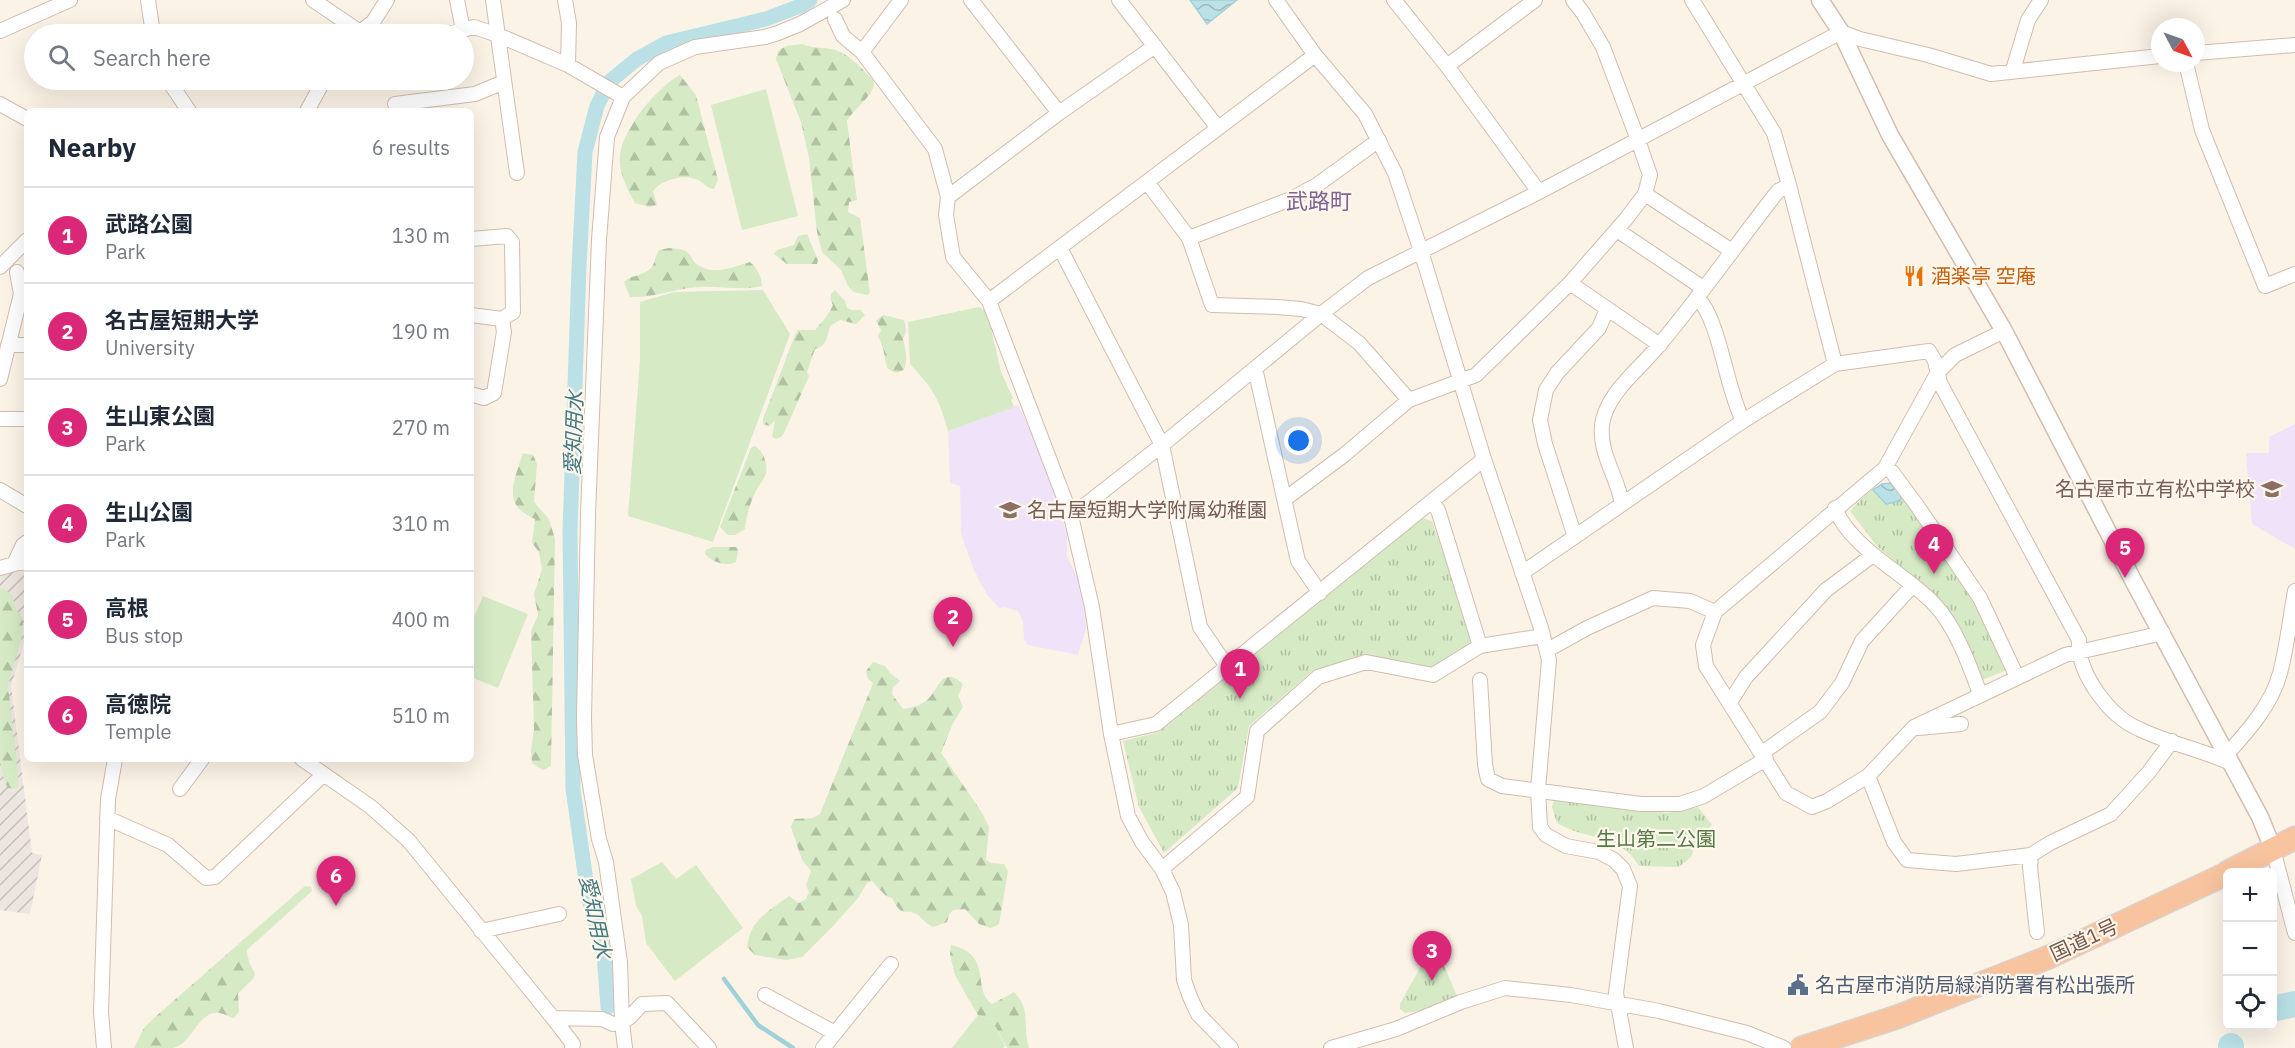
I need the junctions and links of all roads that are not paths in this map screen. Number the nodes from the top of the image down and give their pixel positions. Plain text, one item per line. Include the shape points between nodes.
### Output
1 (70, 0) edge
2 (148, 0) edge
3 (313, 0) edge
4 (387, 0) edge
5 (457, 0) edge
6 (493, 0) edge
7 (565, 0) edge
8 (843, 0) edge
9 (901, 0) edge
10 (971, 0) edge
11 (1119, 0) edge
12 (1276, 0) edge
13 (1394, 0) edge
14 (1535, 0) edge
15 (1573, 0) edge
16 (1692, 0) edge
17 (1820, 0) edge
18 (2041, 0) edge
19 (835, 19) dead end
20 (152, 24) edge
21 (346, 24) edge
22 (370, 24) edge
23 (462, 24) edge
24 (474, 27) edge
25 (0, 31) edge
26 (1841, 32) junction
27 (498, 35) junction
28 (2295, 45) edge
29 (1155, 46) junction
30 (862, 52) junction
31 (2205, 52) edge
32 (1315, 55) junction
33 (2151, 57) edge
34 (568, 66) junction
35 (1447, 66) junction
36 (2013, 70) junction
37 (2188, 72) edge
38 (504, 82) junction
39 (1743, 85) junction
40 (175, 90) edge
41 (319, 90) edge
42 (619, 95) junction
43 (0, 104) edge
44 (395, 104) dead end
45 (187, 108) edge
46 (309, 108) edge
47 (1059, 113) junction
48 (24, 117) edge
49 (1218, 128) junction
50 (1379, 140) junction
51 (1638, 140) junction
52 (517, 173) dead end
53 (1147, 182) junction
54 (1789, 185) junction
55 (1539, 192) junction
56 (1645, 194) junction
57 (948, 197) junction
58 (1617, 230) junction
59 (1189, 237) junction
60 (474, 239) edge
61 (24, 243) edge
62 (1060, 248) junction
63 (1421, 251) junction
64 (1732, 251) junction
65 (2, 265) edge
66 (22, 273) edge
67 (2295, 274) edge
68 (1570, 283) junction
69 (1700, 293) junction
70 (989, 301) junction
71 (1607, 309) junction
72 (1321, 314) junction
73 (474, 315) edge
74 (502, 320) junction
75 (2004, 332) junction
76 (8, 345) junction
77 (24, 345) edge
78 (1660, 345) junction
79 (1835, 364) junction
80 (1255, 368) junction
81 (1938, 372) junction
82 (0, 379) edge
83 (1462, 382) junction
84 (474, 395) edge
85 (1409, 400) junction
86 (0, 419) edge
87 (24, 419) edge
88 (1743, 421) junction
89 (1162, 445) junction
90 (1484, 459) junction
91 (1885, 468) junction
92 (0, 490) edge
93 (1285, 499) junction
94 (1432, 502) junction
95 (24, 504) edge
96 (1622, 504) junction
97 (1835, 508) junction
98 (1071, 516) junction
99 (1575, 537) junction
100 (24, 544) edge
101 (1873, 555) junction
102 (21, 564) edge
103 (0, 568) edge
104 (1522, 573) junction
105 (1912, 585) junction
106 (2295, 591) edge
107 (1320, 593) junction
108 (1715, 612) junction
109 (2163, 633) junction
110 (1545, 642) junction
111 (1480, 646) junction
112 (2079, 651) junction
113 (1228, 668) junction
114 (2017, 677) junction
115 (1480, 680) dead end
116 (1980, 694) junction
117 (1730, 702) junction
118 (1962, 724) dead end
119 (1914, 727) junction
120 (1111, 734) junction
121 (2172, 741) junction
122 (1764, 756) junction
123 (2229, 758) junction
124 (114, 762) edge
125 (200, 762) edge
126 (306, 762) edge
127 (323, 775) junction
128 (1868, 776) junction
129 (180, 789) dead end
130 (1538, 790) junction
131 (107, 818) junction
132 (2295, 838) edge
133 (2273, 849) junction
134 (2031, 855) junction
135 (2237, 868) edge
136 (1162, 869) junction
137 (2223, 875) edge
138 (559, 914) dead end
139 (481, 931) junction
140 (2037, 932) dead end
141 (2295, 933) edge
142 (891, 964) dead end
143 (765, 995) dead end
144 (1617, 1003) junction
145 (553, 1018) junction
146 (621, 1022) junction
147 (831, 1042) edge
148 (104, 1048) edge
149 (572, 1048) edge
150 (625, 1048) edge
151 (709, 1048) edge
152 (1231, 1048) edge
153 (1330, 1048) edge
154 (1626, 1048) edge
155 (1784, 1048) edge
156 (1802, 1048) edge

1 - 25 street
2 - 20 street
3 - 21 street
4 - 22 street
5 - 23 street
6 - 27 street
7 - 34 street
8 - 42 street via 778,33 695,47 659,63
9 - 30 street
10 - 47 street
11 - 29 street
12 - 32 street
13 - 35 street
14 - 35 street
15 - 51 street via 1603,47
16 - 39 street
17 - 26 street
18 - 36 street via 2028,20
19 - 30 street via 843,36
24 - 27 street
26 - 36 street via 1991,74
26 - 39 street
26 - 75 street via 1890,135
27 - 34 street
27 - 38 street
28 - 31 street
29 - 47 street
29 - 49 street
30 - 57 street via 935,149
32 - 49 street
32 - 50 street via 1365,114
33 - 36 street
34 - 42 street
35 - 55 street
37 - 67 street via 2202,130 2265,286
38 - 44 street via 475,94
38 - 52 street
39 - 51 street
39 - 54 street via 1774,133
40 - 45 street
41 - 46 street
42 - 146 street via 607,137 599,240 584,718 585,755 620,962
43 - 48 street
47 - 57 street
49 - 53 street
50 - 59 street via 1291,199
50 - 63 street via 1395,173
51 - 55 street
51 - 56 street via 1650,175
53 - 59 street
53 - 62 street
54 - 64 street via 1778,191
54 - 79 street
55 - 63 street
56 - 58 street
56 - 64 street
57 - 70 street via 946,215 953,256
58 - 68 street
58 - 69 street
59 - 72 street via 1212,305 1277,307
60 - 74 street via 507,236 512,242 513,312
61 - 65 street
62 - 70 street
62 - 89 street
63 - 72 street via 1368,278
63 - 83 street
64 - 69 street
65 - 66 street
66 - 76 street via 21,294
68 - 71 street
68 - 83 street via 1476,375
69 - 78 street
69 - 88 street via 1736,410
70 - 98 street
71 - 78 street
71 - 99 street via 1599,328 1546,390 1540,420
72 - 80 street
72 - 85 street via 1359,343
73 - 74 street
74 - 84 street via 504,332 494,393 484,398
75 - 81 street via 1955,355
75 - 109 street
76 - 77 street
76 - 82 street
78 - 96 street via 1617,392 1602,424 1602,449
79 - 81 street via 1929,351
79 - 88 street
80 - 89 street
80 - 93 street
81 - 91 street
81 - 112 street via 1940,383 2079,640
83 - 85 street
83 - 90 street
85 - 93 street
86 - 87 street
88 - 96 street
89 - 98 street
89 - 113 street via 1200,627
90 - 94 street
90 - 104 street
91 - 97 street
91 - 114 street via 1892,472 1980,598
92 - 95 street
93 - 107 street via 1298,561
94 - 107 street
94 - 111 street via 1438,510
96 - 99 street
97 - 101 street via 1838,517
97 - 108 street
98 - 120 street via 1092,607
99 - 104 street
100 - 102 street
101 - 105 street
101 - 117 street via 1826,590 1746,677
102 - 103 street
104 - 110 street
105 - 116 street via 1948,620
105 - 122 street via 1862,641 1842,683 1820,712
106 - 123 street via 2280,675 2272,694
107 - 113 street
108 - 110 street via 1690,601 1653,598 1553,647
108 - 117 street via 1703,645 1704,656 1706,666
109 - 112 street
109 - 123 street
110 - 111 street
110 - 130 street via 1549,660
111 - 136 street via 1433,675 1366,662 1318,677 1257,730 1247,797
112 - 114 street
112 - 121 street via 2086,677 2111,708 2137,729
113 - 120 street via 1156,724
114 - 116 street
115 - 130 street via 1488,778 1502,786
116 - 119 street
117 - 122 street
118 - 119 street
119 - 128 street
120 - 136 street via 1128,816
121 - 123 street
121 - 134 street via 2111,814
122 - 128 street via 1786,794 1812,807
122 - 130 street via 1704,795 1680,804 1641,804
123 - 133 street
124 - 131 street
125 - 129 street
126 - 127 street
127 - 131 street via 215,877 206,878 168,845
127 - 139 street via 371,807 409,841
128 - 134 street via 1894,842 1907,860 1956,864
130 - 144 street via 1540,827 1546,835 1566,846 1599,852 1614,860 1630,886
131 - 148 street via 101,1012
132 - 133 highway, 国道1号
133 - 135 highway, 国道1号
133 - 141 street
134 - 140 street
136 - 152 street via 1173,892 1181,925 1184,980 1190,997 1198,1014
137 - 156 highway, 国道1号 via 2049,957 1897,1017
138 - 139 street
139 - 145 street
142 - 147 street
143 - 147 street
144 - 153 street via 1505,988 1396,1029
144 - 154 street
144 - 155 street via 1748,1033
145 - 146 street
145 - 149 street
146 - 150 street
146 - 151 street via 642,1004 667,1003

